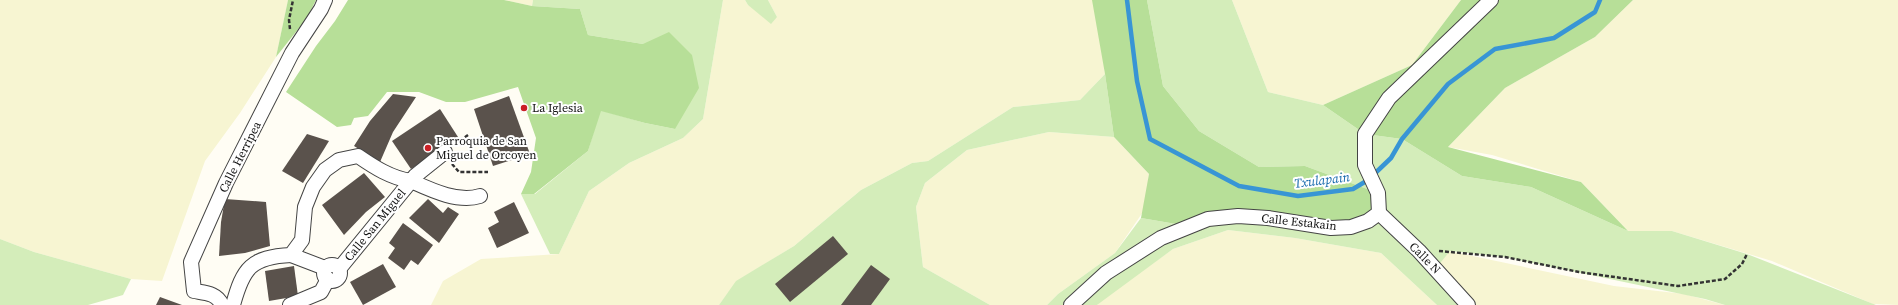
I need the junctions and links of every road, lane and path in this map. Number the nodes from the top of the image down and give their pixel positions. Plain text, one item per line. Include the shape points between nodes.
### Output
1 (325, 0) edge
2 (1491, 0) edge
3 (445, 152) joint
4 (488, 172) dead end
5 (411, 181) junction
6 (480, 196) dead end
7 (1379, 213) junction
8 (1418, 251) junction
9 (1747, 254) dead end
10 (291, 255) junction
11 (331, 272) junction
12 (222, 305) edge
13 (233, 305) edge
14 (290, 305) edge
15 (1071, 305) edge
16 (1468, 305) edge

1 - 12 street, Calle Herripea via 292,53 226,183 191,262 194,291 212,294 220,299
2 - 7 street via 1389,98 1365,134 1365,165 1378,193
3 - 4 path via 459,172
3 - 5 street, Calle San Miguel
5 - 6 street via 462,198
5 - 10 street via 381,171 358,156 339,160 325,170 313,187 305,207 302,240
5 - 11 street, Calle San Miguel
7 - 8 street, Calle N
7 - 15 street, Calle Estakain via 1368,221 1351,227 1331,228 1246,217 1208,219 1161,238 1106,273
8 - 9 path via 1505,256 1580,272 1678,286 1725,279 1742,264
8 - 16 street, Calle N
10 - 11 street
10 - 13 street via 276,256 253,263 239,284
11 - 14 street, Calle San Miguel via 320,292

